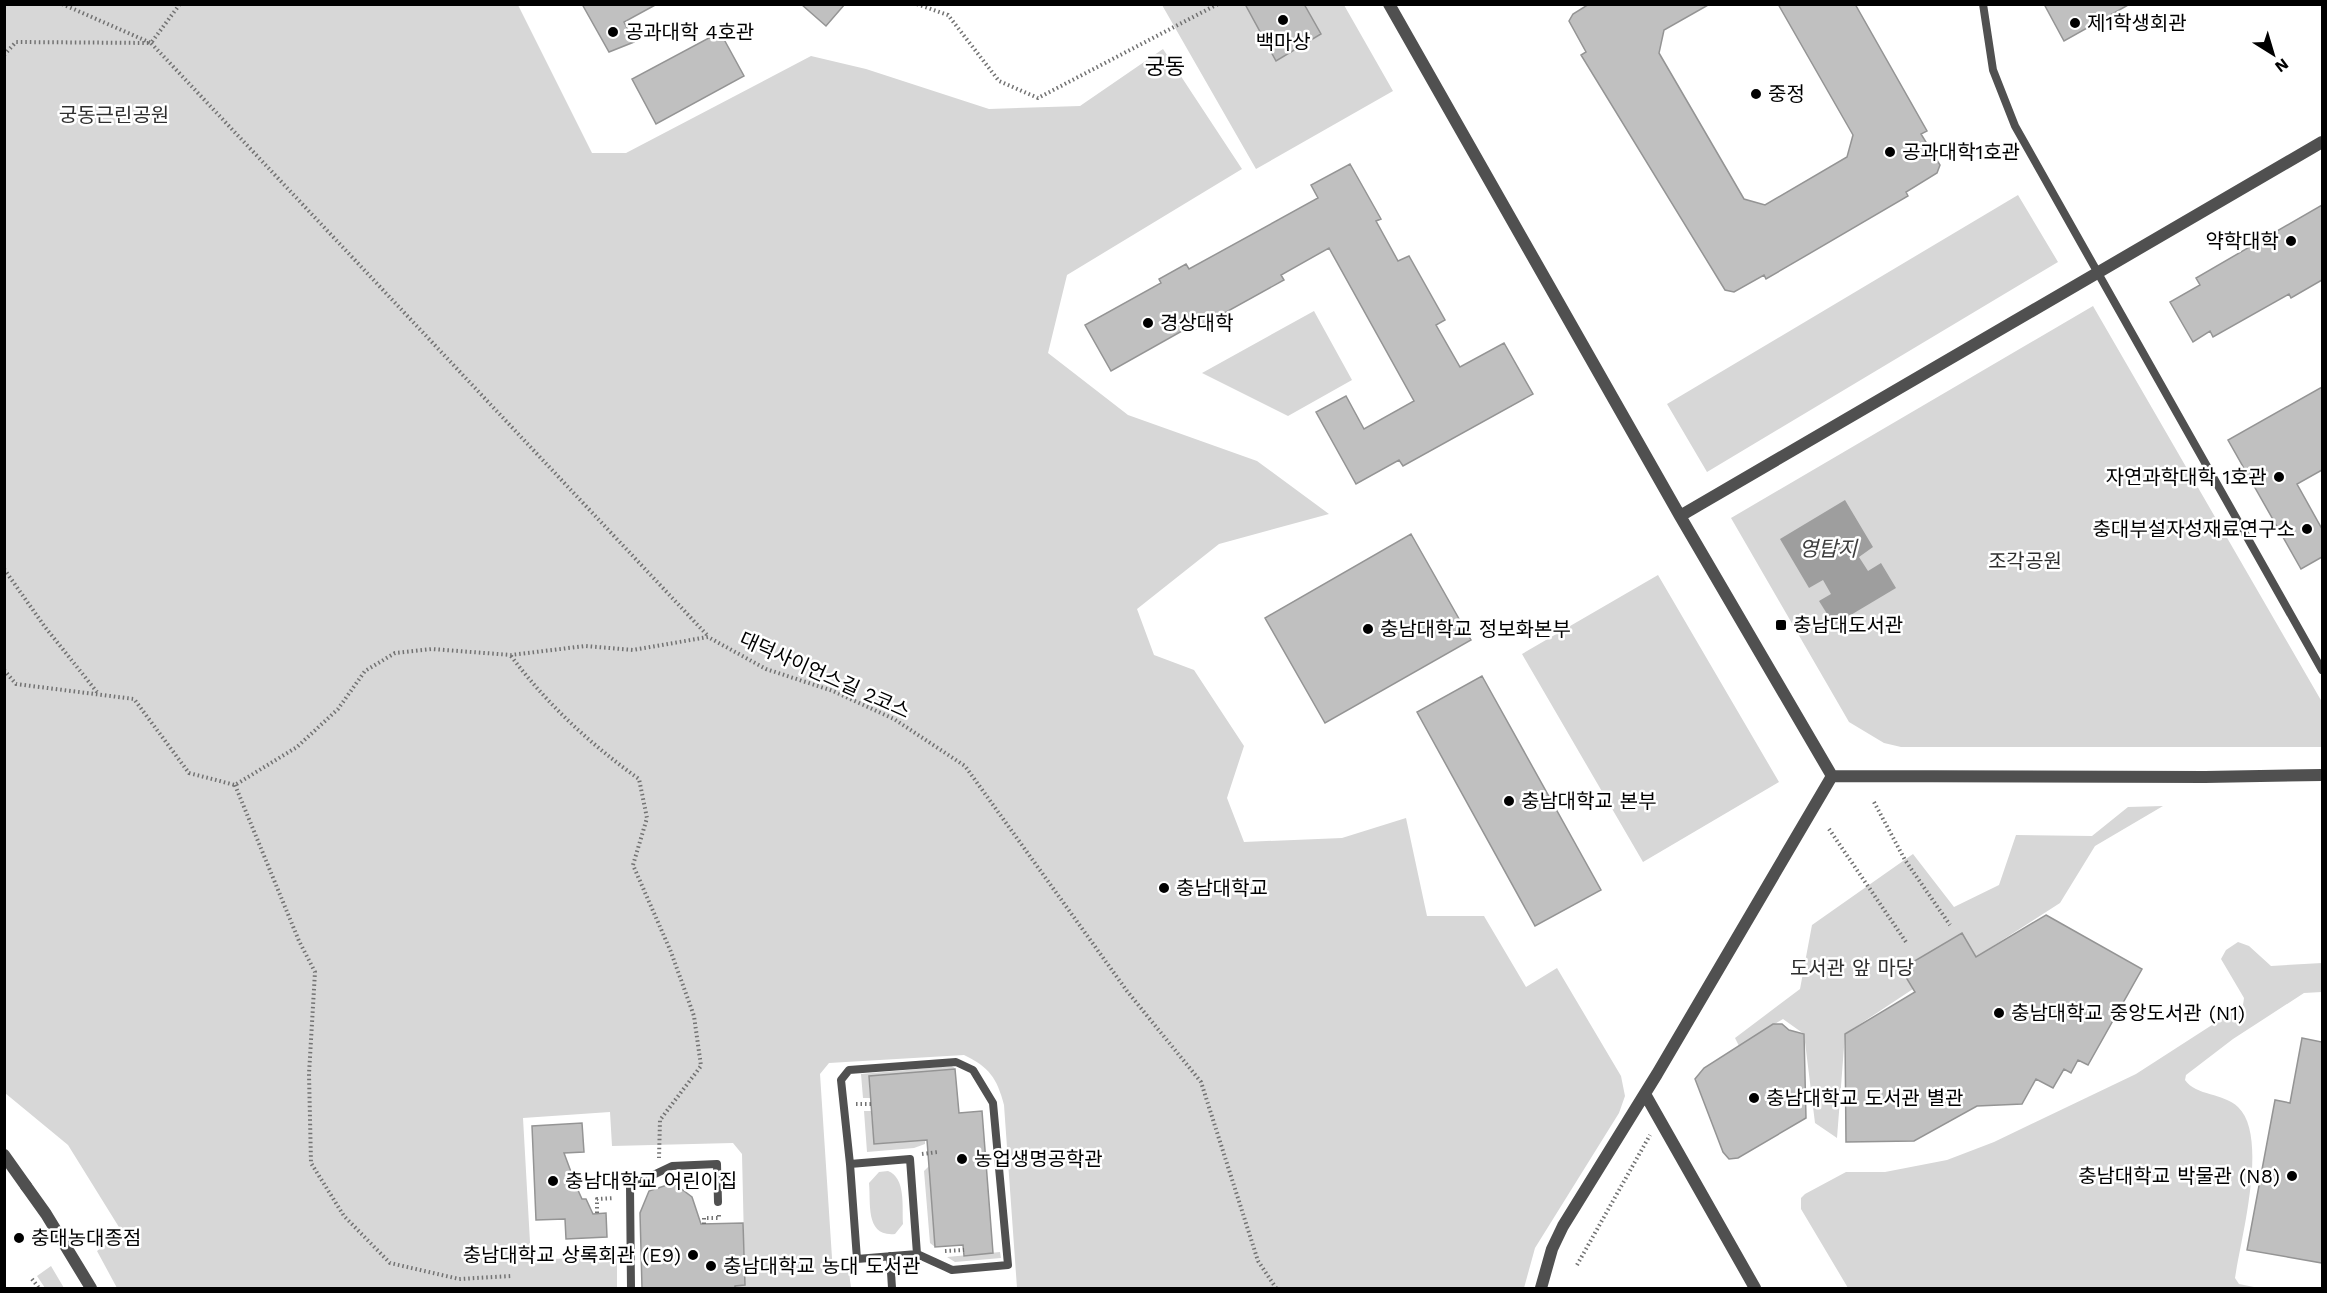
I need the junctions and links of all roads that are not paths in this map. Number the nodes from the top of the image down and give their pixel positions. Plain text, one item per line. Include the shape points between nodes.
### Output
1 (1389, 4) edge
2 (1983, 4) edge
3 (2322, 142) edge
4 (2098, 275) junction
5 (1680, 516) junction
6 (2322, 669) edge
7 (2322, 775) edge
8 (1832, 776) junction
9 (1645, 1094) junction
10 (4, 1155) edge
11 (850, 1164) junction
12 (718, 1202) dead end
13 (917, 1254) junction
14 (890, 1256) junction
15 (91, 1288) edge
16 (631, 1288) edge
17 (892, 1288) edge
18 (1541, 1288) edge
19 (1755, 1288) edge

1 - 5 street
2 - 4 lane via 1992,64 2010,115
3 - 4 street
4 - 5 street
4 - 6 lane
5 - 8 street
7 - 8 street
8 - 9 street
9 - 18 street via 1552,1249
9 - 19 street
10 - 15 street
11 - 13 lane via 910,1159
11 - 13 lane via 841,1080 849,1070 956,1062 973,1070 993,1103 1008,1265 952,1270
11 - 14 lane via 857,1259
12 - 16 lane via 717,1164 672,1166 630,1186
13 - 14 lane
14 - 17 lane

